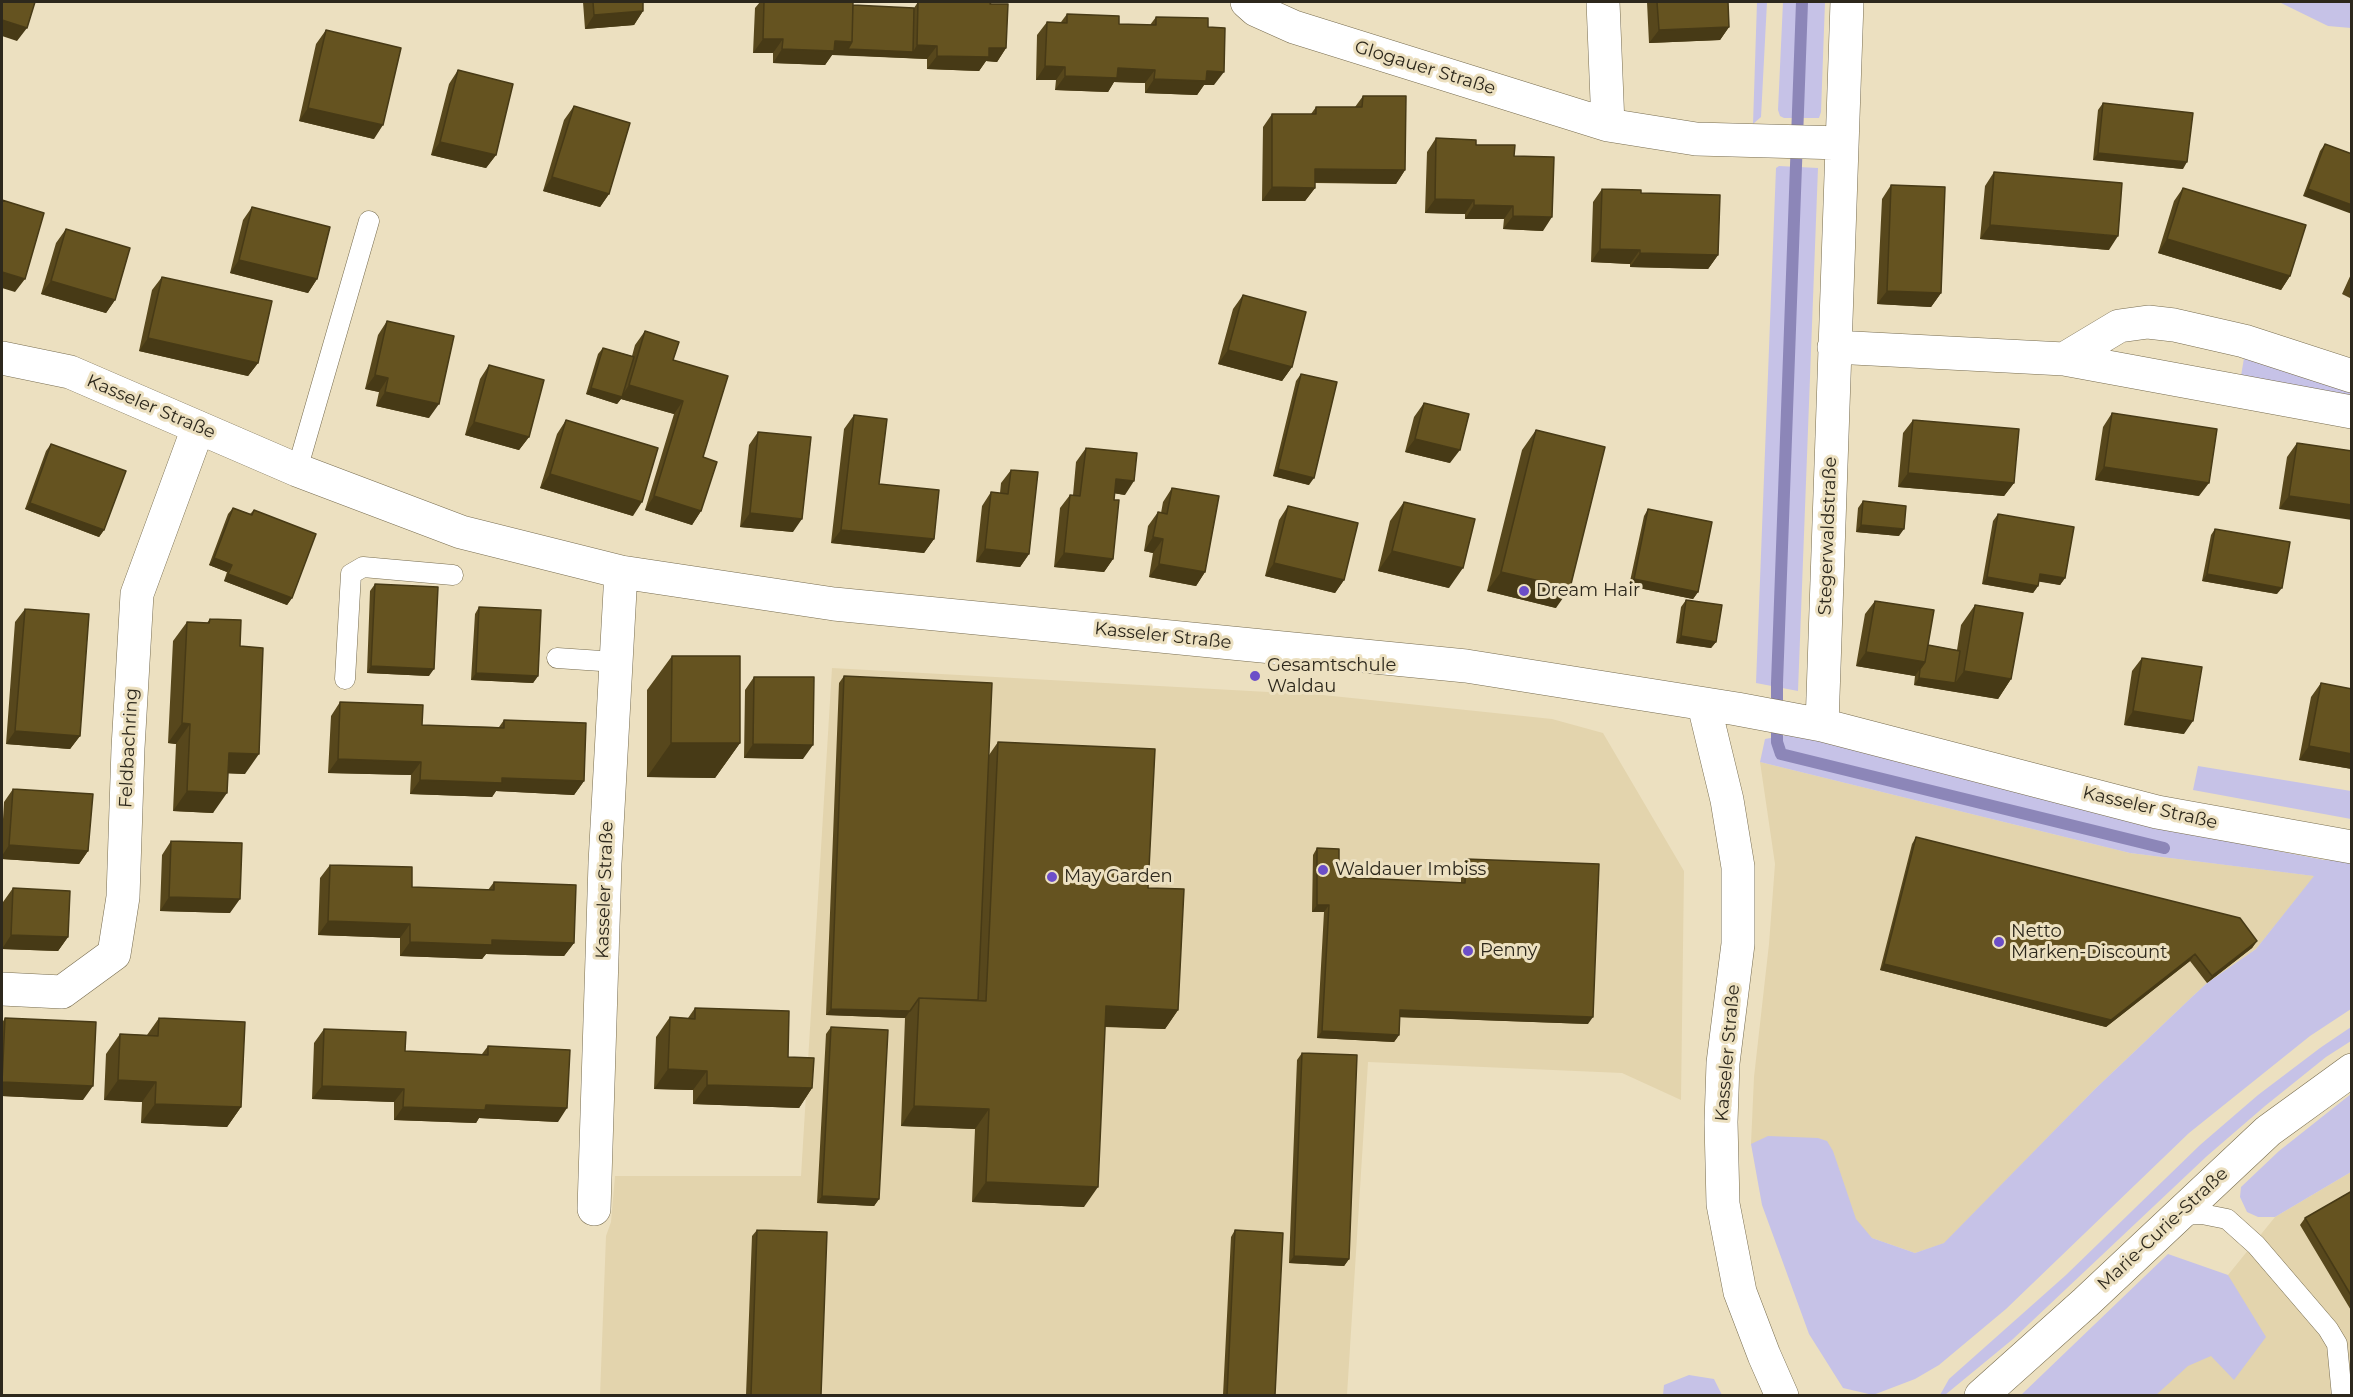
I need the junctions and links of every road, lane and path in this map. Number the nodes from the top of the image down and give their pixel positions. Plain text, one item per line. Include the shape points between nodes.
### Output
1 (1247, 2) edge
2 (1604, 2) edge
3 (1847, 2) edge
4 (1608, 125) junction
5 (1813, 143) junction
6 (369, 221) dead end
7 (1834, 347) junction
8 (2, 358) edge
9 (2064, 359) junction
10 (2352, 376) edge
11 (2352, 412) edge
12 (198, 428) junction
13 (297, 470) junction
14 (621, 572) junction
15 (453, 575) dead end
16 (557, 658) dead end
17 (616, 662) junction
18 (345, 679) dead end
19 (1704, 705) junction
20 (1822, 725) junction
21 (2352, 847) edge
22 (2, 988) edge
23 (2352, 1070) edge
24 (594, 1209) dead end
25 (2178, 1215) junction
26 (1782, 1395) edge
27 (1981, 1395) edge
28 (2342, 1395) edge

1 - 4 street, Glogauer Straße via 1294,27
2 - 4 street
3 - 5 street, Stegerwaldstraße
4 - 5 street, Glogauer Straße via 1696,139
5 - 7 street, Stegerwaldstraße
6 - 13 lane
7 - 9 street
7 - 20 street, Stegerwaldstraße
8 - 12 street, Kasseler Straße via 70,372
9 - 10 street via 2119,326 2148,322 2244,340
9 - 11 street
12 - 13 street, Kasseler Straße
12 - 22 street, Feldbachring via 137,594 123,897 114,954 62,992
13 - 14 street, Kasseler Straße via 461,532
14 - 17 street, Kasseler Straße
14 - 19 street, Kasseler Straße via 834,604 1466,666
15 - 18 lane via 363,567 351,574
16 - 17 lane
17 - 24 street, Kasseler Straße
19 - 20 street, Kasseler Straße
19 - 26 street, Kasseler Straße via 1738,867 1738,944 1723,1063 1723,1204 1740,1292
20 - 21 street, Kasseler Straße via 2157,812
23 - 25 street, Marie-Curie-Straße via 2268,1131
25 - 27 street, Marie-Curie-Straße
25 - 28 lane via 2227,1219 2256,1245 2337,1344

